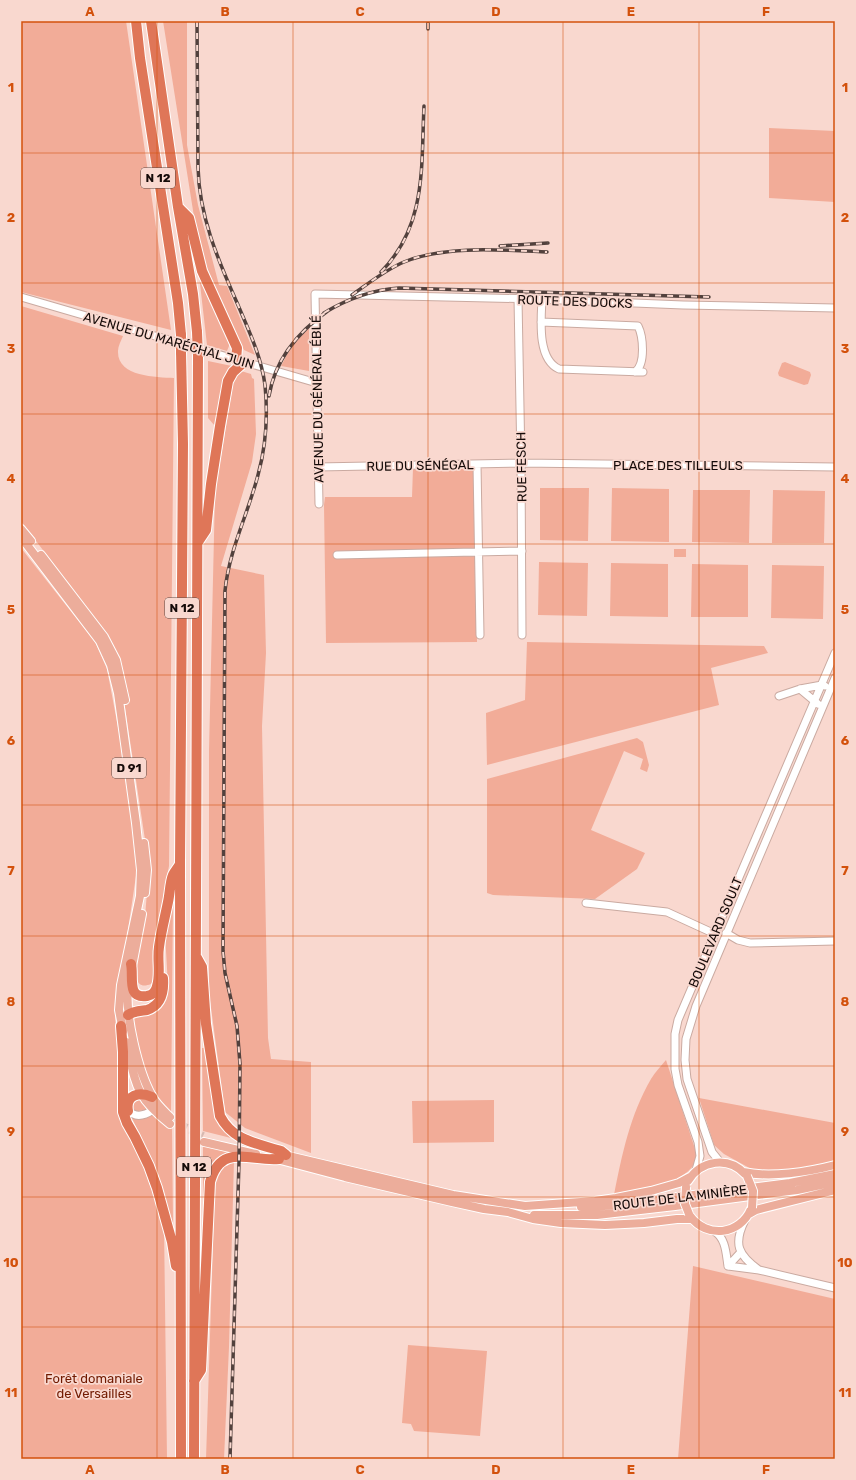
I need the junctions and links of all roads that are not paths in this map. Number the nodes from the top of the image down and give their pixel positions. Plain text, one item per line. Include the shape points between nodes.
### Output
1 (136, 21) edge
2 (150, 21) edge
3 (178, 207) junction
4 (315, 294) joint
5 (21, 297) edge
6 (518, 298) junction
7 (542, 299) junction
8 (835, 308) edge
9 (541, 322) junction
10 (240, 361) junction
11 (635, 372) junction
12 (643, 372) dead end
13 (317, 383) junction
14 (521, 463) junction
15 (477, 464) junction
16 (318, 466) junction
17 (835, 467) edge
18 (319, 504) dead end
19 (21, 529) edge
20 (21, 537) edge
21 (198, 542) junction
22 (522, 551) junction
23 (479, 552) junction
24 (337, 554) dead end
25 (480, 635) dead end
26 (522, 635) dead end
27 (835, 653) edge
28 (835, 678) edge
29 (822, 685) junction
30 (831, 688) junction
31 (800, 689) junction
32 (778, 696) dead end
33 (815, 702) junction
34 (824, 704) junction
35 (180, 864) junction
36 (586, 903) dead end
37 (726, 933) junction
38 (162, 934) junction
39 (715, 934) junction
40 (835, 941) edge
41 (195, 953) junction
42 (132, 964) junction
43 (128, 1015) junction
44 (121, 1026) junction
45 (140, 1094) junction
46 (152, 1097) junction
47 (128, 1110) junction
48 (153, 1110) junction
49 (135, 1137) junction
50 (204, 1139) tunnel mouth
51 (283, 1157) junction
52 (720, 1162) junction
53 (835, 1165) edge
54 (696, 1170) junction
55 (745, 1174) junction
56 (835, 1174) edge
57 (690, 1177) junction
58 (835, 1182) edge
59 (835, 1190) edge
60 (524, 1206) junction
61 (749, 1214) junction
62 (520, 1215) junction
63 (691, 1217) junction
64 (714, 1231) junction
65 (740, 1253) junction
66 (728, 1266) junction
67 (759, 1270) junction
68 (180, 1276) junction
69 (835, 1288) edge
70 (194, 1381) junction
71 (181, 1459) edge
72 (194, 1459) edge

1 - 35 highway, N 12, bridge via 178,303 182,352
2 - 3 highway, N 12
3 - 10 highway via 189,218 202,271 237,348
3 - 21 highway, N 12, bridge via 197,332
4 - 6 street, ROUTE DES DOCKS
4 - 13 street, AVENUE DU GÉNÉRAL ÉBLÉ
5 - 10 street, AVENUE DU MARÉCHAL JUIN
6 - 7 street, ROUTE DES DOCKS
6 - 14 street, RUE FESCH
7 - 8 street, ROUTE DES DOCKS
7 - 9 street
9 - 11 street via 541,336 547,359 554,367
9 - 11 street via 638,326 643,345 640,366
10 - 13 street, AVENUE DU MARÉCHAL JUIN
10 - 21 highway via 228,381 206,530
11 - 12 street
13 - 16 street, AVENUE DU GÉNÉRAL ÉBLÉ
14 - 15 street, RUE DU SÉNÉGAL
14 - 17 street, PLACE DES TILLEULS
14 - 22 street, RUE FESCH
15 - 16 street, RUE DU SÉNÉGAL
15 - 23 street
16 - 18 street, AVENUE DU GÉNÉRAL ÉBLÉ
19 - 42 main road, D 91 via 104,637 116,660 123,688 147,870
20 - 44 main road, D 91 via 100,641 111,666 118,692 141,870 140,896 121,985
21 - 41 highway, N 12
22 - 23 street
22 - 26 street, RUE FESCH
23 - 24 street
23 - 25 street
27 - 29 street, BOULEVARD SOULT
28 - 30 street, BOULEVARD SOULT
29 - 30 street
29 - 31 street
29 - 33 street, BOULEVARD SOULT
30 - 34 street, BOULEVARD SOULT
31 - 32 street
31 - 33 street
33 - 34 street
33 - 39 street, BOULEVARD SOULT
34 - 37 street, BOULEVARD SOULT
35 - 38 highway via 173,875
35 - 68 highway, N 12
36 - 39 street via 667,912
37 - 40 street via 750,943
37 - 52 street, BOULEVARD SOULT via 693,1013 686,1039 685,1060 687,1079 706,1137 712,1152
38 - 42 highway via 158,982 154,993 143,996 133,990
38 - 43 highway via 164,991 161,999 156,1006
39 - 54 street, BOULEVARD SOULT via 682,1009 675,1034 675,1069 678,1085 698,1142 700,1156
41 - 51 highway via 202,967 206,1024 220,1116 226,1127 237,1136 281,1151
41 - 70 highway, N 12
42 - 43 main road, D 91 via 127,999
43 - 44 main road
43 - 46 main road, D 91 via 140,1067
44 - 45 main road, D 91
44 - 49 highway via 123,1112
45 - 46 highway
45 - 47 highway via 129,1099
45 - 48 main road, D 91
46 - 48 main road, D 91 via 170,1121
47 - 48 street via 132,1114 140,1115
47 - 49 highway
49 - 68 highway via 157,1188
50 - 51 main road
51 - 60 main road via 453,1195
51 - 62 main road via 345,1177
51 - 70 highway via 272,1160 230,1157 218,1165 213,1173 210,1182 201,1370
52 - 54 main road
52 - 55 main road via 732,1164
53 - 55 main road via 790,1173
54 - 57 main road
55 - 61 main road, bridge via 753,1192
56 - 60 main road, ROUTE DE LA MINIÈRE via 796,1182 596,1207
57 - 60 main road via 651,1191 616,1198
57 - 63 main road, bridge via 686,1187 685,1204
58 - 62 main road, ROUTE DE LA MINIÈRE via 798,1190 675,1206 596,1214
59 - 61 main road
61 - 64 main road via 731,1230
61 - 65 street via 741,1228 738,1246
62 - 63 main road via 561,1223 605,1225
63 - 64 main road via 702,1227
64 - 66 street via 723,1239
65 - 66 street
65 - 67 street
66 - 67 street
67 - 69 street
68 - 71 highway, N 12
70 - 72 highway, N 12

